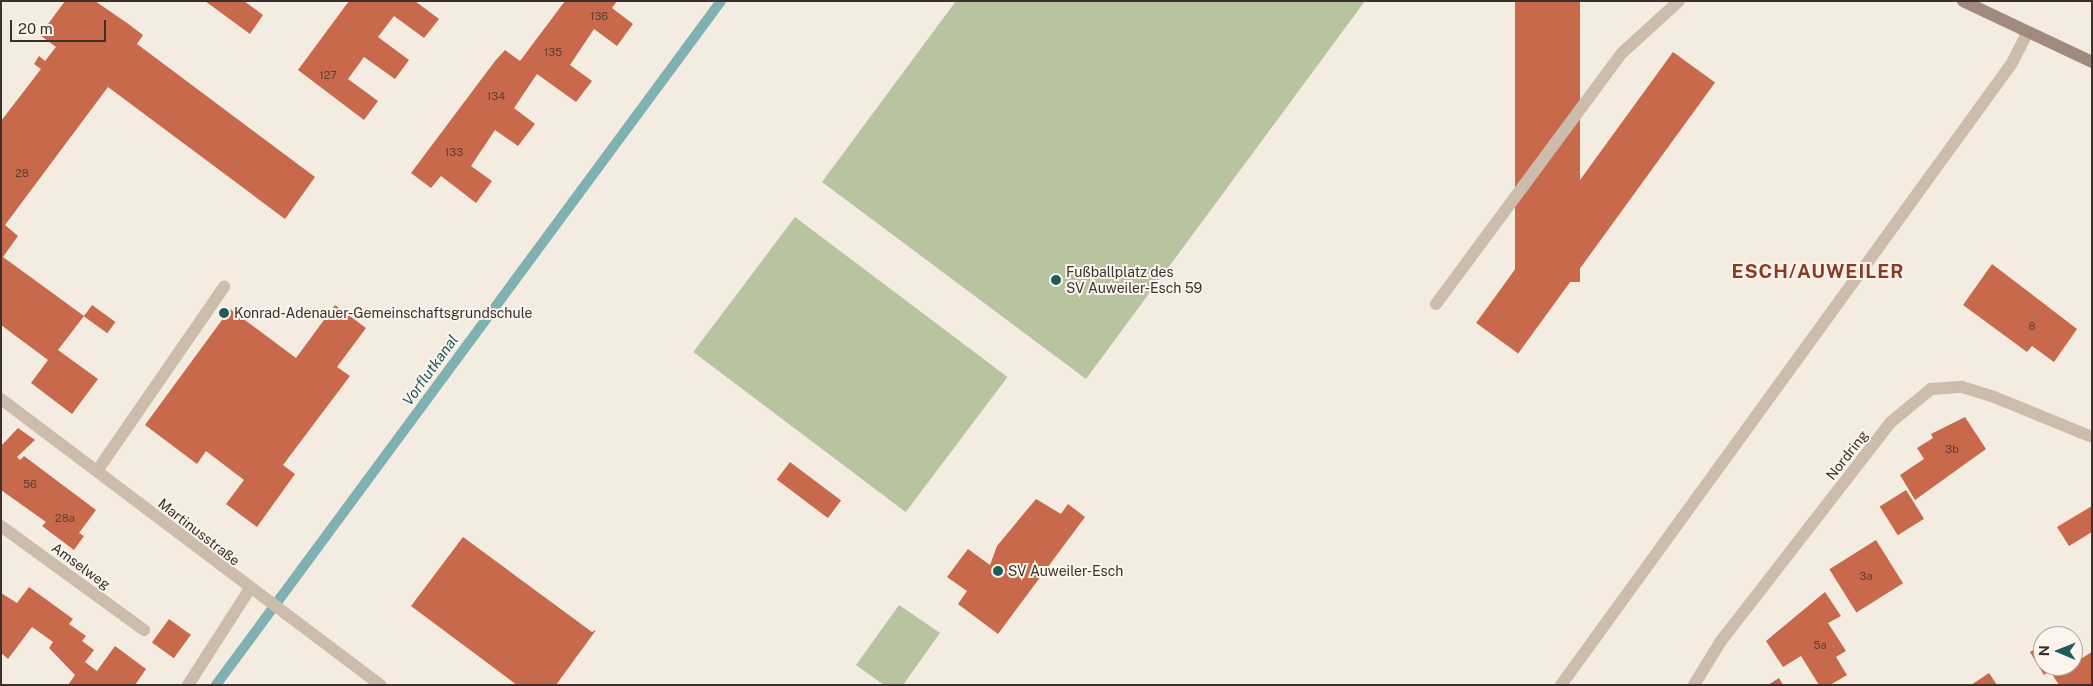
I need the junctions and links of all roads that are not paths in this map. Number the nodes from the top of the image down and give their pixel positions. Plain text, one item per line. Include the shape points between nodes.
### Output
1 (1679, 1) edge
2 (1963, 1) edge
3 (2028, 32) junction
4 (2092, 62) edge
5 (224, 286) dead end
6 (1436, 304) dead end
7 (1, 400) edge
8 (2092, 437) edge
9 (97, 471) junction
10 (1, 526) edge
11 (253, 593) junction
12 (144, 630) dead end
13 (188, 685) edge
14 (380, 685) edge
15 (1561, 685) edge
16 (1694, 685) edge

1 - 6 street via 1622,53
2 - 3 street
3 - 4 street
3 - 15 street via 2012,63
5 - 9 street
7 - 9 street, Martinusstraße
8 - 16 street, Nordring via 1994,396 1962,388 1932,389 1891,422 1721,641
9 - 11 street, Martinusstraße
10 - 12 street, Amselweg
11 - 13 street
11 - 14 street, Martinusstraße

